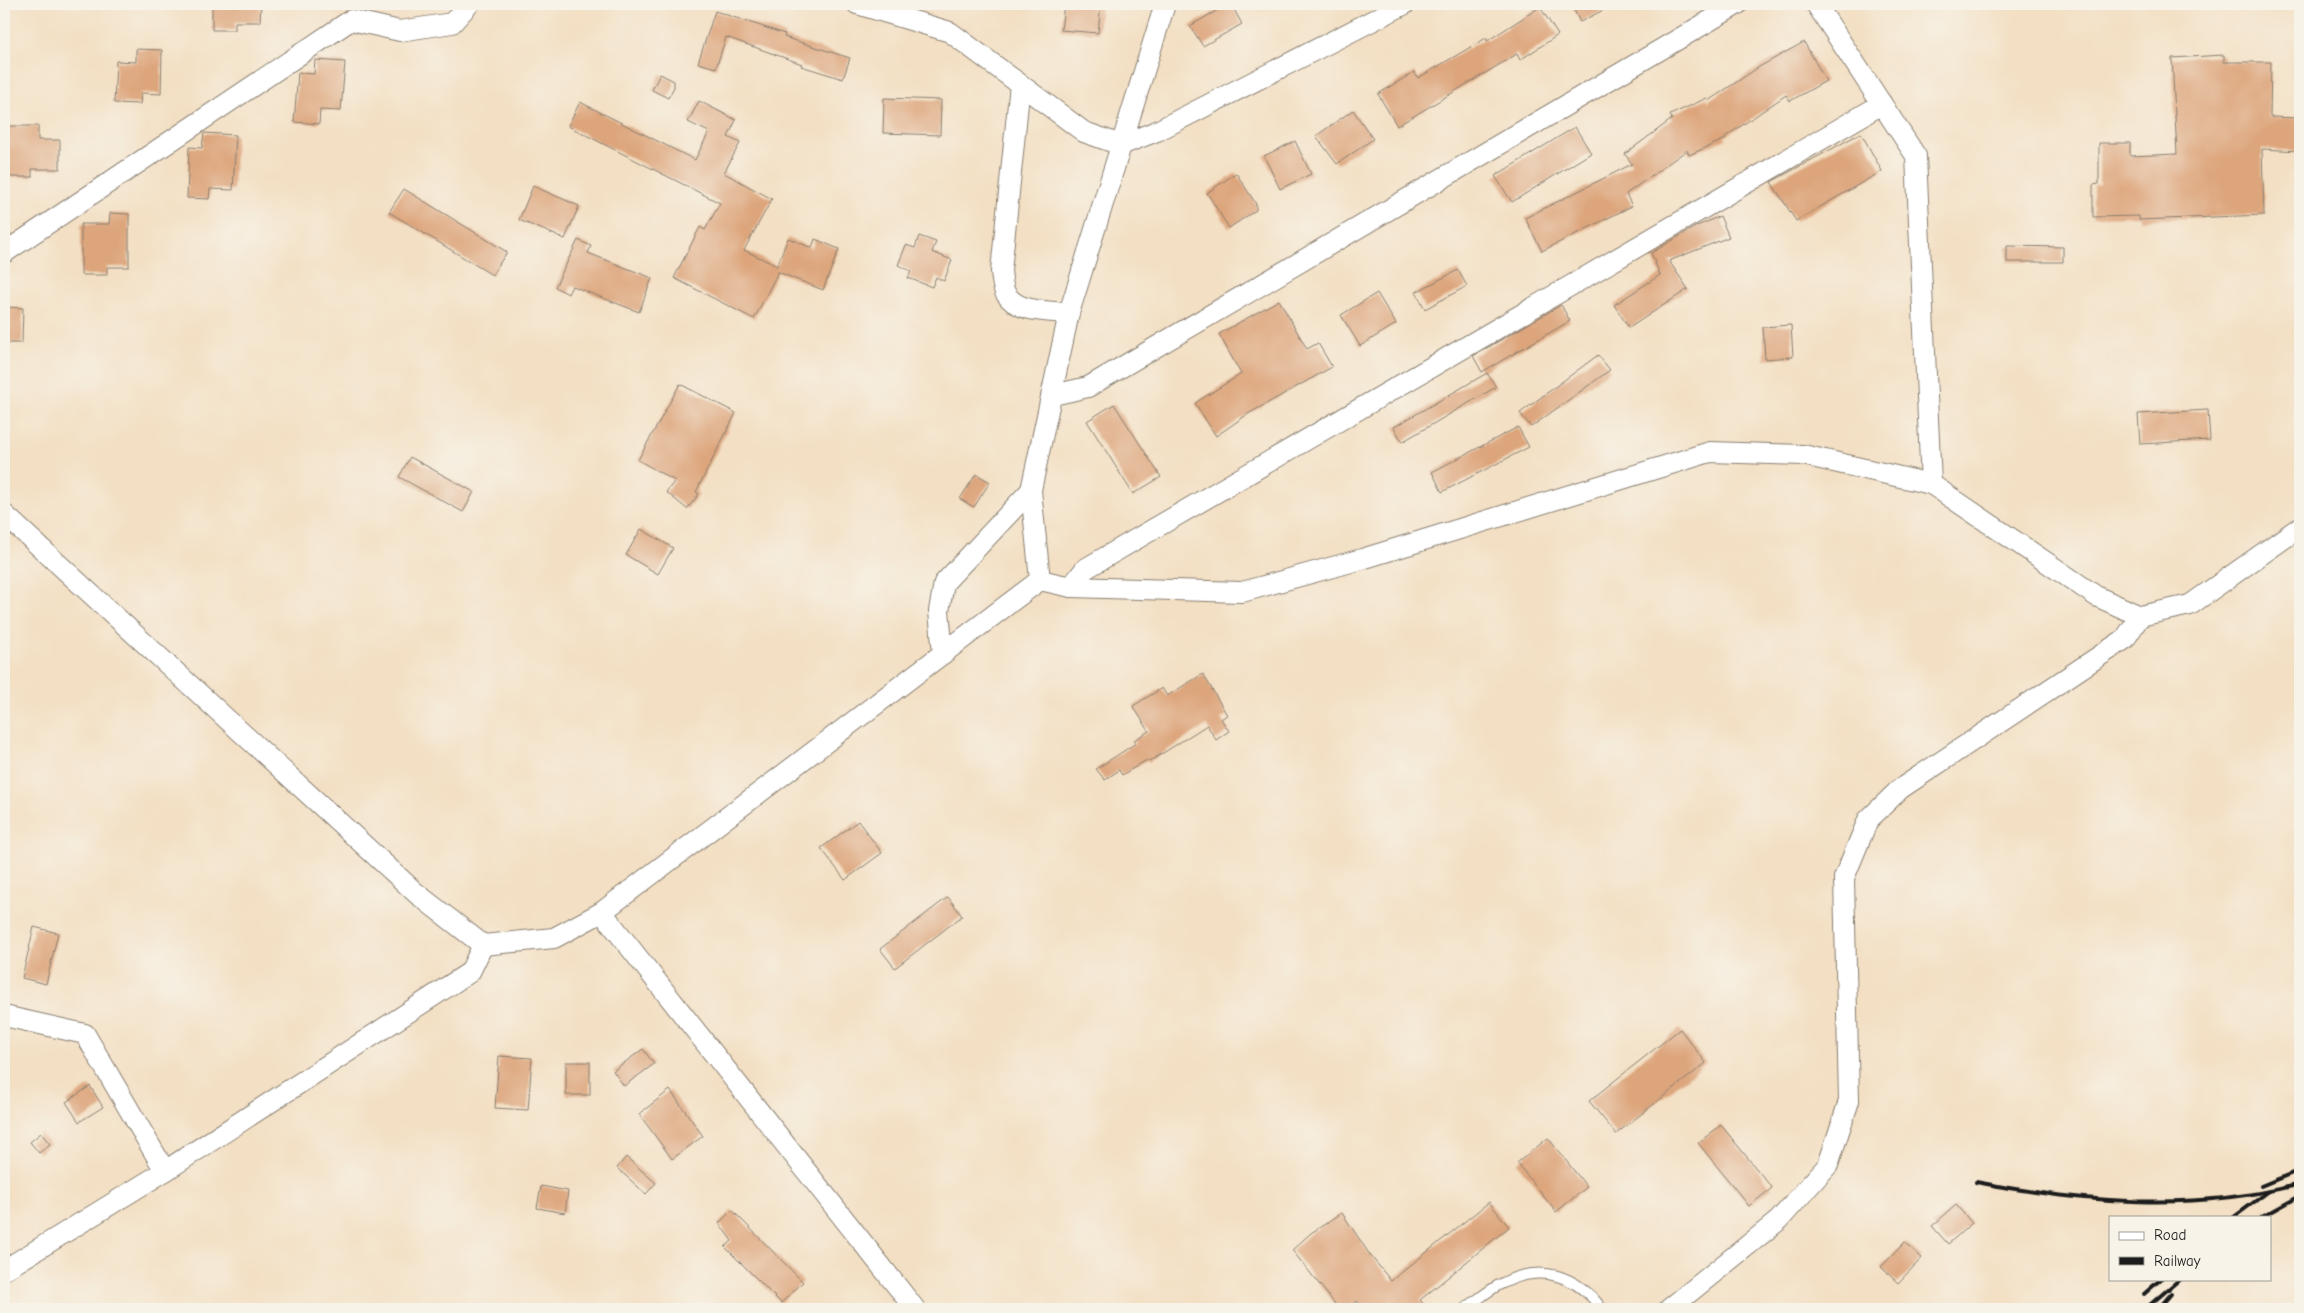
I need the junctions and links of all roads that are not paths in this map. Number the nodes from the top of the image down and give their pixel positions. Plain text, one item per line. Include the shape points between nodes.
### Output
1 (469, 4) edge
2 (857, 4) edge
3 (1165, 4) edge
4 (1405, 4) edge
5 (1738, 4) edge
6 (1816, 4) edge
7 (1020, 84) junction
8 (1882, 104) junction
9 (1121, 145) junction
10 (4, 253) edge
11 (1070, 313) junction
12 (1052, 394) junction
13 (1931, 484) junction
14 (1031, 490) junction
15 (4, 514) edge
16 (2300, 527) edge
17 (1040, 580) junction
18 (1072, 587) junction
19 (2140, 616) junction
20 (943, 654) junction
21 (602, 912) junction
22 (483, 945) junction
23 (4, 1016) edge
24 (165, 1171) junction
25 (4, 1270) edge
26 (915, 1309) edge
27 (1464, 1309) edge
28 (1602, 1309) edge
29 (1669, 1309) edge

1 - 10 street via 452,23 400,31 351,20
2 - 7 street via 950,32
3 - 9 street
4 - 9 street via 1157,131
5 - 12 street via 1088,387
6 - 8 street
7 - 9 street via 1084,132
7 - 11 street via 1001,270 1004,292 1012,302 1026,308
8 - 13 street via 1916,156
8 - 18 street via 1085,570
9 - 11 street
11 - 12 street
12 - 14 street
13 - 18 street via 1803,455 1710,452 1362,559 1242,592
13 - 19 street via 2096,596
14 - 17 street
14 - 20 street via 944,583 939,611
15 - 22 street via 416,893
16 - 19 street via 2190,606
17 - 18 street
17 - 20 street
19 - 29 street via 2125,639 1900,789 1868,820 1844,878 1849,1101 1828,1165 1779,1220
20 - 21 street
21 - 22 street via 554,938
21 - 26 street
22 - 24 street via 470,972
23 - 24 street via 85,1034
24 - 25 street
27 - 28 lane via 1503,1283 1528,1274 1560,1275 1591,1295

